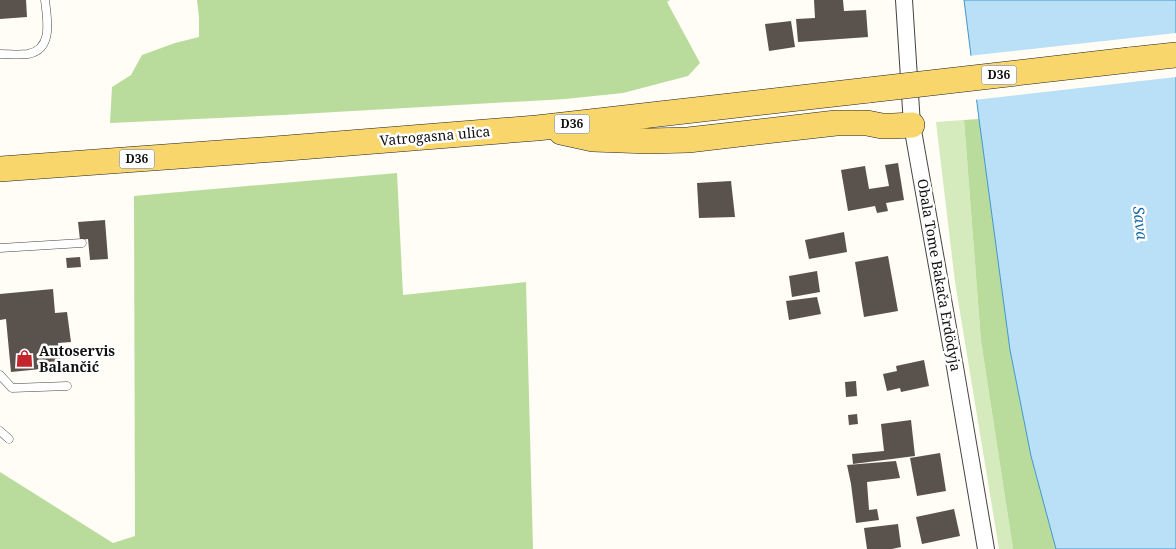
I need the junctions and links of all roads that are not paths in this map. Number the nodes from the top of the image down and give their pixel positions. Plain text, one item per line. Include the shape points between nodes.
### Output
1 (45, 0) edge
2 (904, 0) edge
3 (0, 54) edge
4 (1176, 55) edge
5 (912, 125) junction
6 (536, 128) junction
7 (0, 169) edge
8 (82, 242) dead end
9 (0, 248) edge
10 (0, 375) edge
11 (67, 386) dead end
12 (0, 431) edge
13 (9, 439) dead end
14 (986, 549) edge

1 - 3 lane via 48,26 42,46 28,54
2 - 5 street, Obala Tome Bakača Erdödyja
4 - 6 main road, Vatrogasna ulica / D36, bridge
5 - 6 main road via 836,123 688,140 649,141 593,138
5 - 14 street, Obala Tome Bakača Erdödyja
6 - 7 main road, Vatrogasna ulica / D36
8 - 9 lane
10 - 11 lane via 12,388
12 - 13 lane

